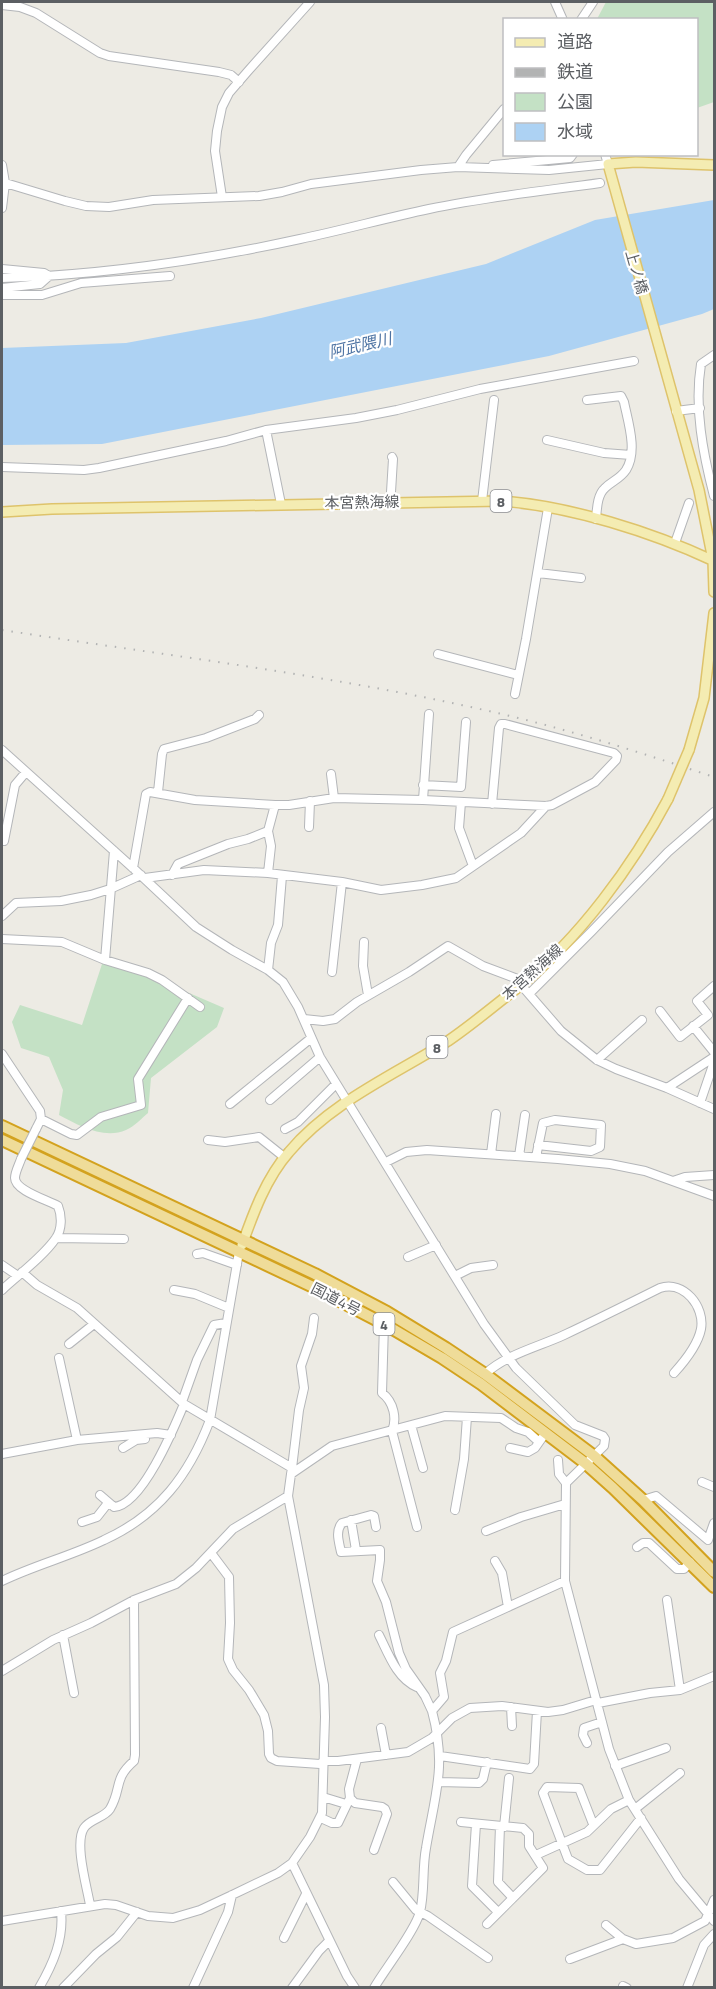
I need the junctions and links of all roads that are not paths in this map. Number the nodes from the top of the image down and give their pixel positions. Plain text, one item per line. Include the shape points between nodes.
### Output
1 (310, 2) edge
2 (555, 2) edge
3 (593, 2) edge
4 (2, 5) edge
5 (562, 18) edge
6 (582, 18) edge
7 (239, 82) junction
8 (503, 110) edge
9 (572, 156) edge
10 (606, 159) edge
11 (2, 165) edge
12 (714, 165) edge
13 (459, 166) junction
14 (3, 182) edge
15 (600, 183) dead end
16 (222, 197) junction
17 (2, 208) edge
18 (2, 269) edge
19 (49, 276) junction
20 (170, 276) dead end
21 (2, 278) edge
22 (2, 288) edge
23 (2, 295) edge
24 (714, 355) edge
25 (634, 361) dead end
26 (494, 400) dead end
27 (587, 400) dead end
28 (700, 408) junction
29 (676, 411) junction
30 (266, 430) junction
31 (547, 441) dead end
32 (710, 454) edge
33 (632, 455) junction
34 (392, 457) dead end
35 (2, 467) edge
36 (714, 496) edge
37 (392, 501) junction
38 (482, 501) junction
39 (689, 503) dead end
40 (281, 504) junction
41 (548, 508) junction
42 (2, 512) edge
43 (596, 519) junction
44 (675, 543) junction
45 (714, 560) edge
46 (538, 573) junction
47 (580, 578) dead end
48 (714, 592) edge
49 (714, 613) edge
50 (438, 654) dead end
51 (518, 675) junction
52 (515, 694) dead end
53 (429, 714) dead end
54 (259, 715) dead end
55 (466, 722) dead end
56 (2, 750) edge
57 (26, 772) junction
58 (331, 774) dead end
59 (423, 785) junction
60 (158, 792) junction
61 (334, 798) junction
62 (423, 800) junction
63 (310, 801) junction
64 (461, 802) junction
65 (492, 804) junction
66 (275, 805) junction
67 (546, 806) junction
68 (714, 812) edge
69 (309, 827) dead end
70 (268, 831) junction
71 (4, 841) dead end
72 (114, 851) junction
73 (473, 866) junction
74 (133, 868) junction
75 (268, 873) junction
76 (172, 875) junction
77 (282, 876) junction
78 (143, 877) junction
79 (342, 882) junction
80 (110, 889) junction
81 (2, 916) edge
82 (2, 939) edge
83 (364, 942) dead end
84 (105, 960) junction
85 (268, 970) junction
86 (332, 972) dead end
87 (522, 984) junction
88 (714, 986) edge
89 (530, 993) junction
90 (368, 995) junction
91 (188, 998) junction
92 (200, 1007) dead end
93 (660, 1011) dead end
94 (304, 1019) junction
95 (642, 1020) dead end
96 (693, 1026) junction
97 (310, 1039) junction
98 (714, 1052) edge
99 (2, 1054) edge
100 (714, 1057) edge
101 (320, 1058) junction
102 (597, 1060) junction
103 (714, 1062) edge
104 (336, 1084) junction
105 (667, 1088) junction
106 (270, 1100) dead end
107 (347, 1101) junction
108 (700, 1103) junction
109 (230, 1104) dead end
110 (714, 1109) edge
111 (496, 1113) dead end
112 (525, 1115) dead end
113 (41, 1119) junction
114 (2, 1126) edge
115 (285, 1129) dead end
116 (2, 1140) edge
117 (208, 1140) dead end
118 (538, 1145) junction
119 (491, 1154) junction
120 (519, 1156) junction
121 (284, 1157) junction
122 (536, 1157) junction
123 (386, 1162) junction
124 (714, 1175) edge
125 (673, 1181) junction
126 (714, 1196) edge
127 (56, 1238) junction
128 (124, 1239) dead end
129 (244, 1240) junction
130 (436, 1245) junction
131 (239, 1252) junction
132 (196, 1254) dead end
133 (408, 1257) dead end
134 (2, 1265) edge
135 (237, 1265) junction
136 (493, 1265) dead end
137 (20, 1274) junction
138 (455, 1276) junction
139 (2, 1290) edge
140 (174, 1290) dead end
141 (229, 1308) junction
142 (314, 1318) dead end
143 (226, 1323) junction
144 (94, 1324) junction
145 (384, 1324) junction
146 (69, 1344) dead end
147 (59, 1358) dead end
148 (508, 1358) junction
149 (674, 1373) dead end
150 (486, 1374) junction
151 (183, 1403) junction
152 (467, 1417) junction
153 (210, 1420) junction
154 (411, 1425) junction
155 (392, 1431) junction
156 (546, 1432) junction
157 (157, 1433) junction
158 (171, 1435) junction
159 (76, 1440) junction
160 (539, 1442) junction
161 (123, 1448) dead end
162 (510, 1448) dead end
163 (2, 1455) edge
164 (589, 1459) junction
165 (558, 1460) dead end
166 (423, 1468) dead end
167 (292, 1471) junction
168 (702, 1482) dead end
169 (566, 1483) junction
170 (714, 1487) edge
171 (100, 1495) dead end
172 (288, 1496) junction
173 (643, 1500) junction
174 (108, 1503) junction
175 (565, 1504) junction
176 (455, 1510) dead end
177 (351, 1520) junction
178 (82, 1522) dead end
179 (714, 1523) edge
180 (376, 1527) dead end
181 (417, 1527) dead end
182 (486, 1531) dead end
183 (711, 1541) edge
184 (637, 1547) dead end
185 (357, 1550) junction
186 (211, 1552) junction
187 (495, 1561) dead end
188 (690, 1562) junction
189 (714, 1572) edge
190 (2, 1581) edge
191 (565, 1581) junction
192 (714, 1587) edge
193 (134, 1600) junction
194 (667, 1600) dead end
195 (508, 1607) junction
196 (63, 1635) junction
197 (379, 1635) dead end
198 (2, 1671) edge
199 (714, 1676) edge
200 (418, 1688) junction
201 (680, 1690) junction
202 (74, 1693) dead end
203 (597, 1702) junction
204 (511, 1707) junction
205 (432, 1711) junction
206 (537, 1711) junction
207 (602, 1722) junction
208 (512, 1726) dead end
209 (381, 1728) dead end
210 (438, 1734) junction
211 (587, 1743) dead end
212 (666, 1748) dead end
213 (386, 1755) junction
214 (440, 1756) junction
215 (357, 1759) junction
216 (324, 1761) junction
217 (486, 1762) junction
218 (615, 1766) junction
219 (680, 1773) dead end
220 (509, 1778) dead end
221 (439, 1782) junction
222 (323, 1797) junction
223 (629, 1800) junction
224 (348, 1801) junction
225 (635, 1809) junction
226 (321, 1818) junction
227 (641, 1818) junction
228 (461, 1822) dead end
229 (476, 1824) junction
230 (593, 1824) junction
231 (502, 1827) junction
232 (562, 1843) junction
233 (374, 1850) dead end
234 (536, 1855) junction
235 (292, 1863) junction
236 (393, 1882) dead end
237 (306, 1894) junction
238 (232, 1895) junction
239 (513, 1898) junction
240 (714, 1900) edge
241 (90, 1905) junction
242 (61, 1911) junction
243 (137, 1912) junction
244 (498, 1912) junction
245 (420, 1913) junction
246 (709, 1914) junction
247 (2, 1921) edge
248 (714, 1921) edge
249 (487, 1924) dead end
250 (606, 1925) dead end
251 (714, 1934) edge
252 (284, 1938) dead end
253 (623, 1939) junction
254 (329, 1941) junction
255 (488, 1958) dead end
256 (570, 1959) dead end
257 (39, 1988) edge
258 (63, 1988) edge
259 (193, 1988) edge
260 (292, 1988) edge
261 (356, 1988) edge
262 (374, 1988) edge
263 (687, 1988) edge

1 - 7 street
2 - 5 street
3 - 6 street
4 - 7 street via 28,9 109,56 219,72
7 - 16 street via 222,107 217,130 215,151
8 - 13 street
9 - 13 street via 527,163
10 - 12 main road
10 - 13 street via 549,170
10 - 29 main road, 上ノ橋
11 - 14 street
13 - 16 street via 311,184 259,196
14 - 16 street via 95,206
14 - 17 street
15 - 19 street via 428,209 252,249
18 - 19 street
19 - 21 street
19 - 22 street via 40,284
20 - 23 street via 81,283 42,295
24 - 28 street via 701,364
25 - 30 street via 491,387 366,416
26 - 38 street
27 - 33 street via 621,396
28 - 29 street
28 - 32 street
29 - 45 main road
30 - 35 street via 99,468
30 - 40 street
31 - 33 street
32 - 36 street
33 - 43 street via 623,474 601,492
34 - 37 street
37 - 38 main road, 本宮熱海線 / 8
37 - 40 main road, 本宮熱海線 / 8
38 - 41 main road, 本宮熱海線 / 8
39 - 44 street
40 - 42 main road, 本宮熱海線 / 8
41 - 43 main road, 本宮熱海線 / 8
41 - 46 street
43 - 44 main road, 本宮熱海線 / 8
44 - 45 main road, 本宮熱海線 / 8
45 - 48 main road
46 - 47 street
46 - 51 street
49 - 87 main road, 本宮熱海線 / 8, bridge via 701,714 668,798 637,853 604,898
50 - 51 street
51 - 52 street
53 - 59 street
54 - 60 street via 206,738 164,749
55 - 59 street via 461,787
56 - 57 street
57 - 71 street via 15,785
57 - 72 street
58 - 61 street
59 - 62 street
60 - 66 street via 195,800
60 - 74 street via 146,794
61 - 62 street
61 - 63 street
62 - 64 street
63 - 66 street
63 - 69 street
64 - 65 street
64 - 73 street via 459,828
65 - 67 street
65 - 67 street via 501,724 616,754 616,760 595,782
66 - 70 street
67 - 73 street via 521,833
68 - 89 street via 662,858
70 - 75 street
70 - 76 street via 177,864
72 - 74 street
72 - 80 street
73 - 79 street via 456,878 390,890
74 - 78 street
75 - 76 street via 204,870
75 - 77 street
76 - 78 street
77 - 79 street
77 - 85 street via 278,925
78 - 80 street
78 - 85 street via 195,927
79 - 86 street
80 - 81 street via 62,901 16,903
80 - 84 street
82 - 84 street via 62,942
83 - 90 street
84 - 91 street via 148,973
85 - 94 street via 287,987
87 - 89 street
87 - 90 street via 448,946
87 - 107 main road, 本宮熱海線 / 8 via 449,1040
88 - 96 street via 697,1001 708,1015
89 - 102 street via 561,1031
90 - 94 street via 330,1021
91 - 92 street
91 - 113 street via 138,1079 141,1105 100,1117 77,1135
93 - 96 street via 680,1037
94 - 97 street
95 - 102 street
96 - 98 street
97 - 101 street
97 - 109 street
99 - 113 street via 40,1111
100 - 105 street
101 - 104 street
101 - 106 street
102 - 105 street
103 - 108 street
104 - 107 street
104 - 115 street via 298,1122
105 - 108 street
107 - 121 main road, 本宮熱海線 / 8
107 - 123 street
108 - 110 street
111 - 119 street
112 - 120 street
113 - 127 street, bridge via 15,1177 27,1192 59,1209
114 - 129 highway, 国道4号 / 4
116 - 131 highway, 国道4号 / 4
117 - 121 street via 259,1137
118 - 118 street via 543,1123 555,1120 602,1125 600,1147 591,1151
118 - 122 street
119 - 120 street
119 - 123 street via 426,1150 406,1152
120 - 122 street
121 - 129 main road, 本宮熱海線 / 8 via 267,1184
122 - 125 street via 610,1164
123 - 130 street
124 - 125 street
125 - 126 street
127 - 128 street
127 - 137 street
129 - 131 main road, 本宮熱海線 / 8
129 - 150 highway, 国道4号 / 4 via 387,1312
130 - 133 street
130 - 138 street
131 - 135 street
131 - 145 highway, 国道4号 / 4
132 - 135 street
134 - 137 street
135 - 141 street
136 - 138 street via 471,1268
137 - 139 street
137 - 144 street via 77,1308
138 - 148 street
140 - 141 street
141 - 143 street
142 - 167 street via 301,1366 303,1388
143 - 151 street via 214,1325
143 - 153 street
144 - 146 street
144 - 151 street
145 - 155 street via 382,1393 392,1406
145 - 156 highway, 国道4号 / 4 via 452,1364
147 - 159 street
148 - 149 street via 660,1288 674,1286 694,1300 701,1320 694,1344
148 - 150 street
148 - 164 street via 575,1425 603,1436 604,1446
150 - 164 highway, 国道4号 / 4
151 - 153 street
151 - 158 street
152 - 154 street via 445,1416
152 - 160 street via 501,1418
152 - 176 street
153 - 167 street
153 - 190 street via 182,1477 150,1512 104,1540
154 - 155 street
154 - 166 street
155 - 167 street via 332,1446
155 - 181 street
156 - 160 street
156 - 164 highway, 国道4号 / 4
157 - 158 street
157 - 159 street
157 - 161 street
158 - 174 street via 152,1472 130,1498 117,1508
159 - 163 street
160 - 162 street via 528,1452
164 - 169 street
164 - 173 highway, 国道4号 / 4
164 - 188 highway, 国道4号 / 4
165 - 169 street via 555,1474
167 - 172 street
168 - 170 street
169 - 175 street
171 - 174 street
172 - 186 street via 233,1529
172 - 216 street via 324,1685
173 - 183 street via 656,1496
173 - 189 highway, 国道4号 / 4
174 - 178 street via 98,1516
175 - 182 street
175 - 191 street
177 - 180 street via 371,1515
177 - 185 street
177 - 185 street via 338,1527 341,1552
179 - 183 street
184 - 188 street via 649,1543 677,1569 684,1569
185 - 200 street via 380,1550 377,1581 402,1662
186 - 193 street via 176,1584
186 - 216 street via 229,1577 228,1659 264,1715 271,1758 320,1764
187 - 195 street via 502,1573
188 - 192 highway, 国道4号 / 4
191 - 195 street
191 - 203 street
193 - 196 street
193 - 241 street via 135,1755 121,1774 109,1810 90,1822 81,1834 80,1851
194 - 201 street
195 - 205 street via 453,1632 440,1673 444,1697
196 - 198 street
196 - 202 street
197 - 200 street via 405,1680
199 - 201 street
200 - 205 street
201 - 203 street
203 - 206 street
203 - 207 street
204 - 206 street
204 - 208 street
204 - 210 street via 468,1708
205 - 210 street
206 - 217 street via 533,1768
207 - 211 street via 584,1728
207 - 218 street
209 - 213 street
210 - 213 street via 417,1749
210 - 214 street
212 - 218 street
213 - 215 street
214 - 217 street
214 - 221 street
215 - 216 street
215 - 224 street
216 - 222 street
217 - 221 street via 479,1783
218 - 223 street
219 - 225 street
220 - 231 street
221 - 245 street via 426,1848
222 - 224 street
222 - 226 street
223 - 225 street
223 - 230 street
224 - 226 street via 338,1823
224 - 233 street via 386,1811
225 - 227 street
226 - 235 street
227 - 232 street via 600,1870 587,1870 568,1859
227 - 246 street via 679,1879
228 - 229 street
229 - 231 street
229 - 244 street via 472,1886
230 - 232 street via 587,1832
230 - 232 street via 579,1788 547,1787 543,1793
231 - 234 street via 523,1828
231 - 239 street via 498,1882
232 - 234 street
234 - 239 street via 543,1868
235 - 237 street
235 - 238 street
236 - 245 street
237 - 252 street
237 - 254 street
238 - 243 street via 173,1918
238 - 259 street
239 - 244 street
240 - 246 street
241 - 242 street
241 - 243 street via 116,1905
242 - 247 street
242 - 257 street via 58,1947
243 - 258 street via 117,1937
244 - 249 street
245 - 255 street
245 - 262 street
246 - 248 street
246 - 253 street via 705,1921 673,1938 636,1944
250 - 253 street
251 - 263 street via 704,1946
253 - 256 street
254 - 260 street
254 - 261 street

